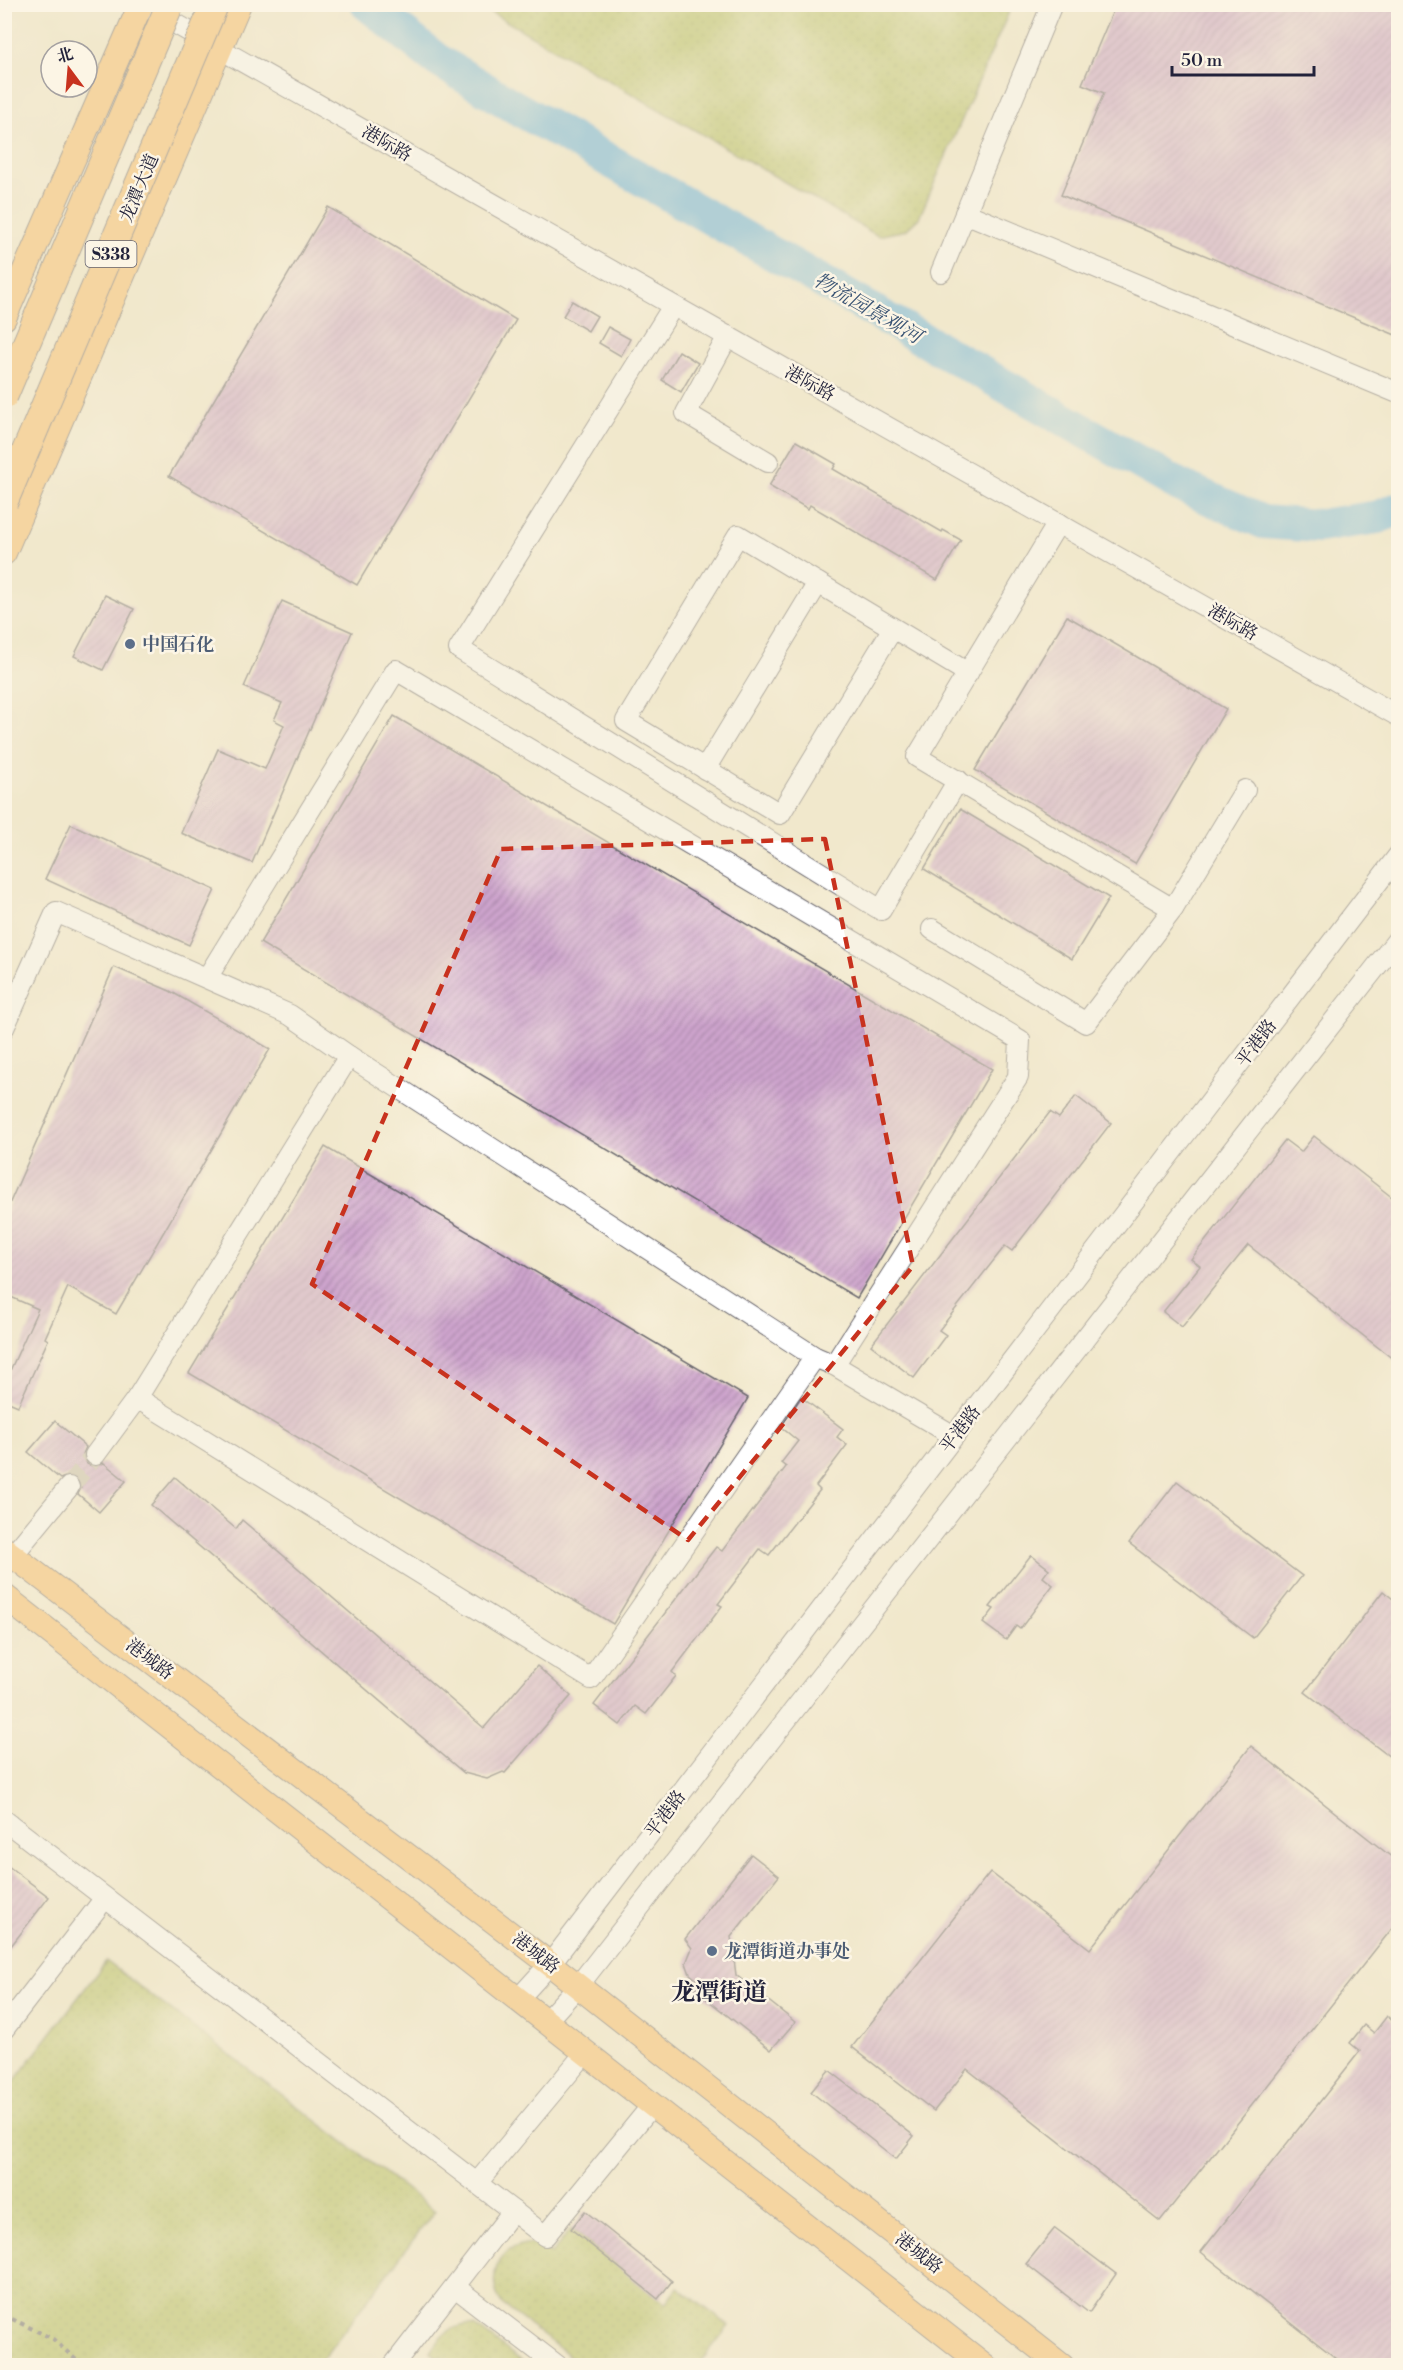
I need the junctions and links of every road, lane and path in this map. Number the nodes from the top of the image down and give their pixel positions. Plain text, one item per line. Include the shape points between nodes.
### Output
1 (170, 4) edge
2 (215, 4) edge
3 (239, 4) edge
4 (1052, 4) edge
5 (140, 5) edge
6 (222, 48) junction
7 (965, 213) junction
8 (941, 272) dead end
9 (673, 306) junction
10 (4, 318) edge
11 (728, 336) junction
12 (1398, 393) edge
13 (4, 396) edge
14 (768, 462) dead end
15 (4, 502) edge
16 (1058, 523) junction
17 (4, 553) edge
18 (818, 583) junction
19 (893, 628) junction
20 (968, 673) junction
21 (1398, 716) edge
22 (705, 769) junction
23 (958, 780) junction
24 (1245, 790) dead end
25 (1398, 856) edge
26 (1173, 909) junction
27 (932, 929) dead end
28 (1398, 939) edge
29 (207, 978) junction
30 (4, 1028) edge
31 (350, 1056) junction
32 (815, 1357) junction
33 (834, 1365) junction
34 (137, 1398) junction
35 (954, 1436) junction
36 (95, 1455) tunnel mouth
37 (69, 1487) tunnel mouth
38 (9, 1552) edge
39 (4, 1596) edge
40 (4, 1820) edge
41 (105, 1898) junction
42 (550, 1964) junction
43 (578, 1986) junction
44 (519, 1998) junction
45 (547, 2020) junction
46 (4, 2029) edge
47 (586, 2052) junction
48 (652, 2104) junction
49 (477, 2183) junction
50 (513, 2211) junction
51 (454, 2287) junction
52 (4, 2315) edge
53 (83, 2366) edge
54 (393, 2366) edge
55 (558, 2366) edge
56 (985, 2366) edge
57 (1062, 2366) edge

1 - 13 highway, S338, bridge
2 - 15 highway, 龙潭大道 / S338, bridge
3 - 6 main road
4 - 7 street
5 - 6 street, 港际路
5 - 10 main road
6 - 9 street, 港际路
6 - 17 main road
7 - 8 street
7 - 12 street
9 - 11 street, 港际路
9 - 23 street via 459,649 881,910
11 - 14 street via 686,413
11 - 16 street, 港际路
16 - 20 street
16 - 21 street, 港际路
18 - 19 street
18 - 22 street
18 - 22 street via 738,535 626,722
19 - 20 street
19 - 22 street via 780,814
20 - 23 street via 917,756
23 - 26 street
24 - 26 street
25 - 35 street, 平港路
26 - 27 street via 1086,1023
28 - 43 street, 平港路
29 - 30 street via 56,912
29 - 31 street via 290,1015
29 - 33 street via 396,670 1020,1040 1018,1077
31 - 32 street
31 - 34 street
32 - 33 street
32 - 34 street via 591,1679
33 - 35 street
34 - 36 street
35 - 42 street, 平港路
37 - 38 street
38 - 42 main road, 港城路
39 - 44 main road
40 - 41 street
41 - 46 street
41 - 49 street
42 - 43 main road, 港城路
42 - 44 street, 平港路
43 - 45 street, 平港路
43 - 57 main road, 港城路
44 - 45 main road
45 - 47 main road
47 - 48 main road
47 - 49 street
48 - 50 street via 545,2236
48 - 56 main road
49 - 50 street
50 - 51 street
51 - 54 street
51 - 55 street
52 - 53 path via 53,2339

